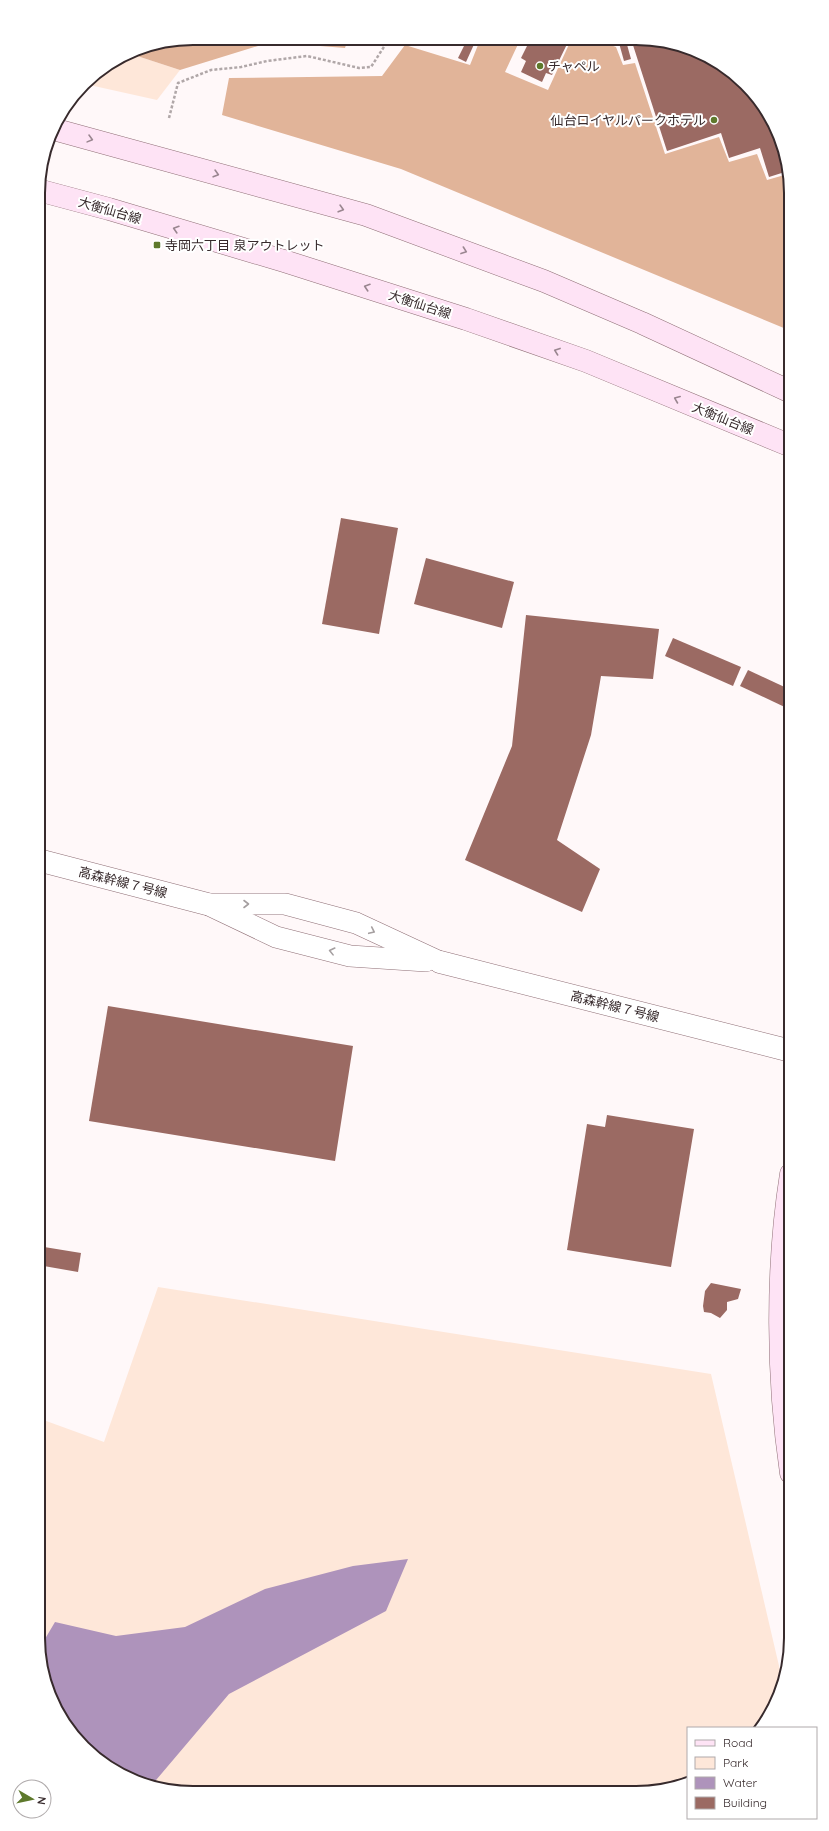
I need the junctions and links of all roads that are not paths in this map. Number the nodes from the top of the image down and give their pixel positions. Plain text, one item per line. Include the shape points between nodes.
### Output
1 (58, 130) edge
2 (45, 192) edge
3 (784, 389) edge
4 (784, 443) edge
5 (45, 862) edge
6 (207, 904) junction
7 (440, 962) junction
8 (784, 1049) edge
9 (784, 1233) edge
10 (784, 1404) edge

1 -> 3 main road via 366,215 544,281
4 -> 2 main road, 大衡仙台線 via 586,361 466,319 284,261
5 - 6 street, 高森幹線７号線
7 -> 6 street, 高森幹線７号線 via 350,956 276,938
6 -> 7 street, 高森幹線７号線 via 284,904 356,923
7 - 8 street, 高森幹線７号線
9 - 10 main road via 781,1296

